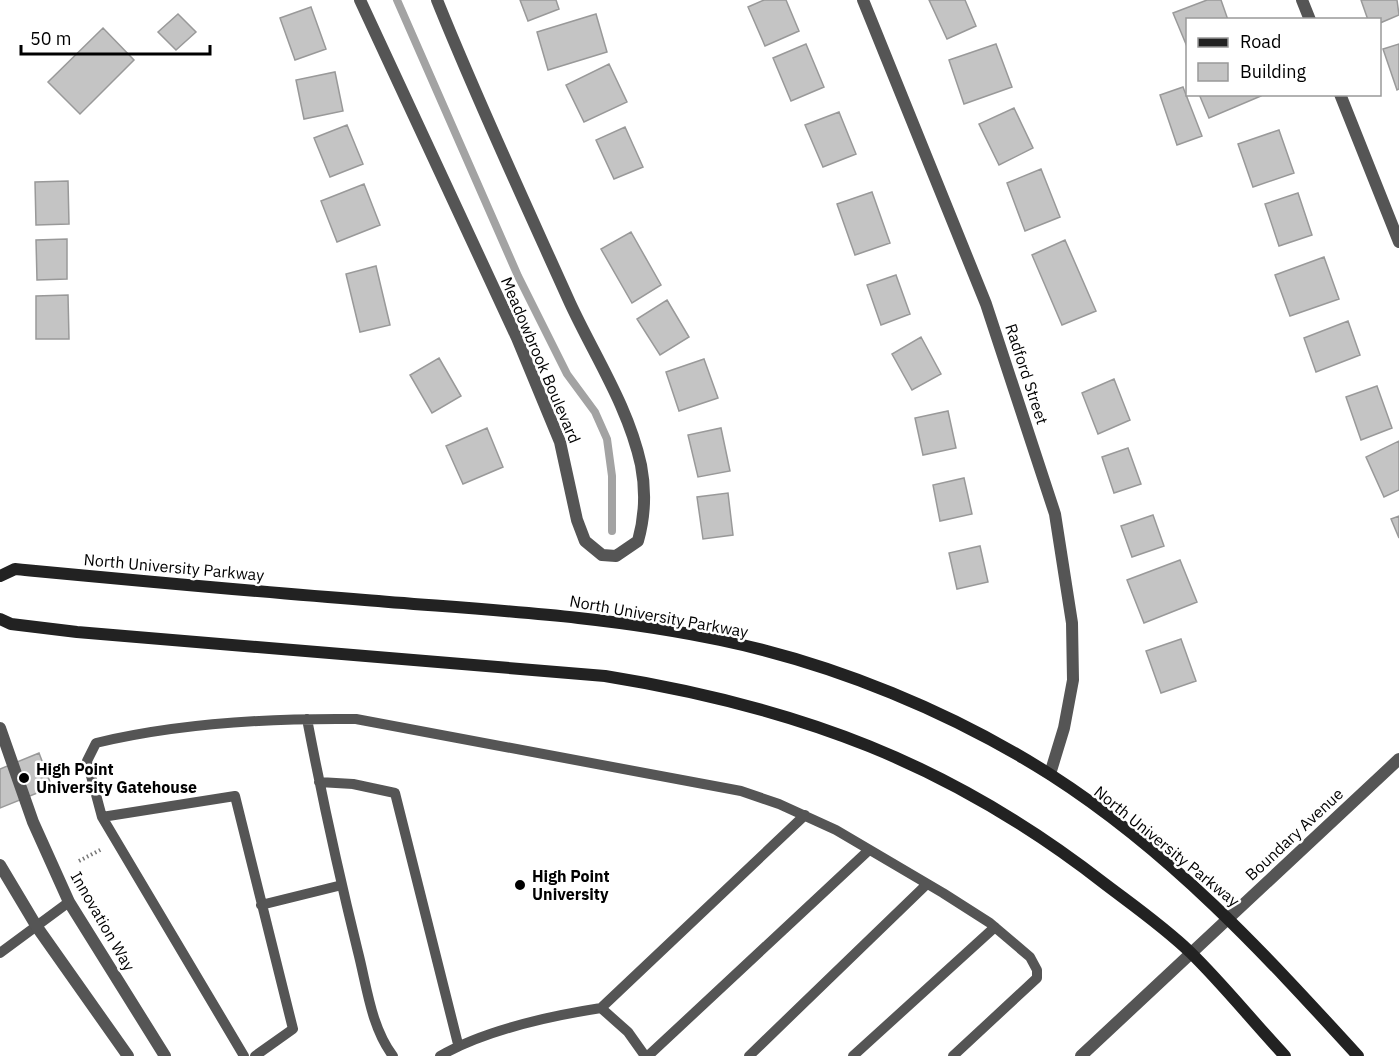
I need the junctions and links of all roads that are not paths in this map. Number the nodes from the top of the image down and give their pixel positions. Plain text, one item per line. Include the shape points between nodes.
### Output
1 (360, 0) edge
2 (437, 0) edge
3 (863, 0) edge
4 (1302, 0) edge
5 (1309, 18) edge
6 (1341, 96) edge
7 (1399, 242) edge
8 (0, 576) edge
9 (0, 619) edge
10 (307, 719) junction
11 (0, 728) edge
12 (1399, 759) edge
13 (1050, 774) junction
14 (319, 782) junction
15 (805, 815) junction
16 (102, 817) junction
17 (869, 850) junction
18 (0, 865) edge
19 (927, 884) junction
20 (342, 885) junction
21 (69, 902) junction
22 (261, 905) junction
23 (1229, 917) junction
24 (37, 927) junction
25 (995, 927) junction
26 (1191, 953) junction
27 (0, 954) edge
28 (601, 1008) junction
29 (458, 1044) junction
30 (128, 1056) edge
31 (165, 1056) edge
32 (244, 1056) edge
33 (255, 1056) edge
34 (393, 1056) edge
35 (440, 1056) edge
36 (647, 1056) edge
37 (748, 1056) edge
38 (853, 1056) edge
39 (953, 1056) edge
40 (1081, 1056) edge
41 (1285, 1056) edge
42 (1358, 1056) edge

1 - 2 street, Meadowbrook Boulevard via 522,349 560,442 585,541 602,555 616,556 638,541 646,514 641,466 631,431 619,396 572,306
3 - 13 street, Radford Street via 986,303 1055,514 1072,623 1073,680
4 - 5 street
6 - 7 street
8 - 13 main road, North University Parkway via 15,569 587,618 722,640 813,665 893,696 972,731
9 - 26 main road via 11,624 77,632 605,676 723,698 858,740 924,768 1048,840
10 - 14 lane
10 - 15 lane via 356,719 741,791
10 - 16 lane via 132,734 96,743 87,761
11 - 21 street, Innovation Way via 33,822
12 - 23 street, Boundary Avenue
13 - 23 main road, North University Parkway via 1107,814
14 - 20 lane
14 - 29 lane via 352,783 395,793
15 - 17 lane
15 - 28 lane
16 - 22 lane via 235,796
16 - 32 lane
17 - 19 lane
17 - 36 lane
18 - 24 street
19 - 25 lane
19 - 37 lane
20 - 22 lane
20 - 34 lane via 374,1017 382,1042
21 - 24 lane
21 - 31 street, Innovation Way
22 - 33 lane via 293,1029
23 - 26 street, Boundary Avenue
23 - 42 main road, North University Parkway
24 - 27 lane
24 - 30 street
25 - 38 lane
25 - 39 lane via 1030,957 1037,978
26 - 40 street, Boundary Avenue
26 - 41 main road
28 - 29 lane
28 - 36 lane
29 - 35 lane

